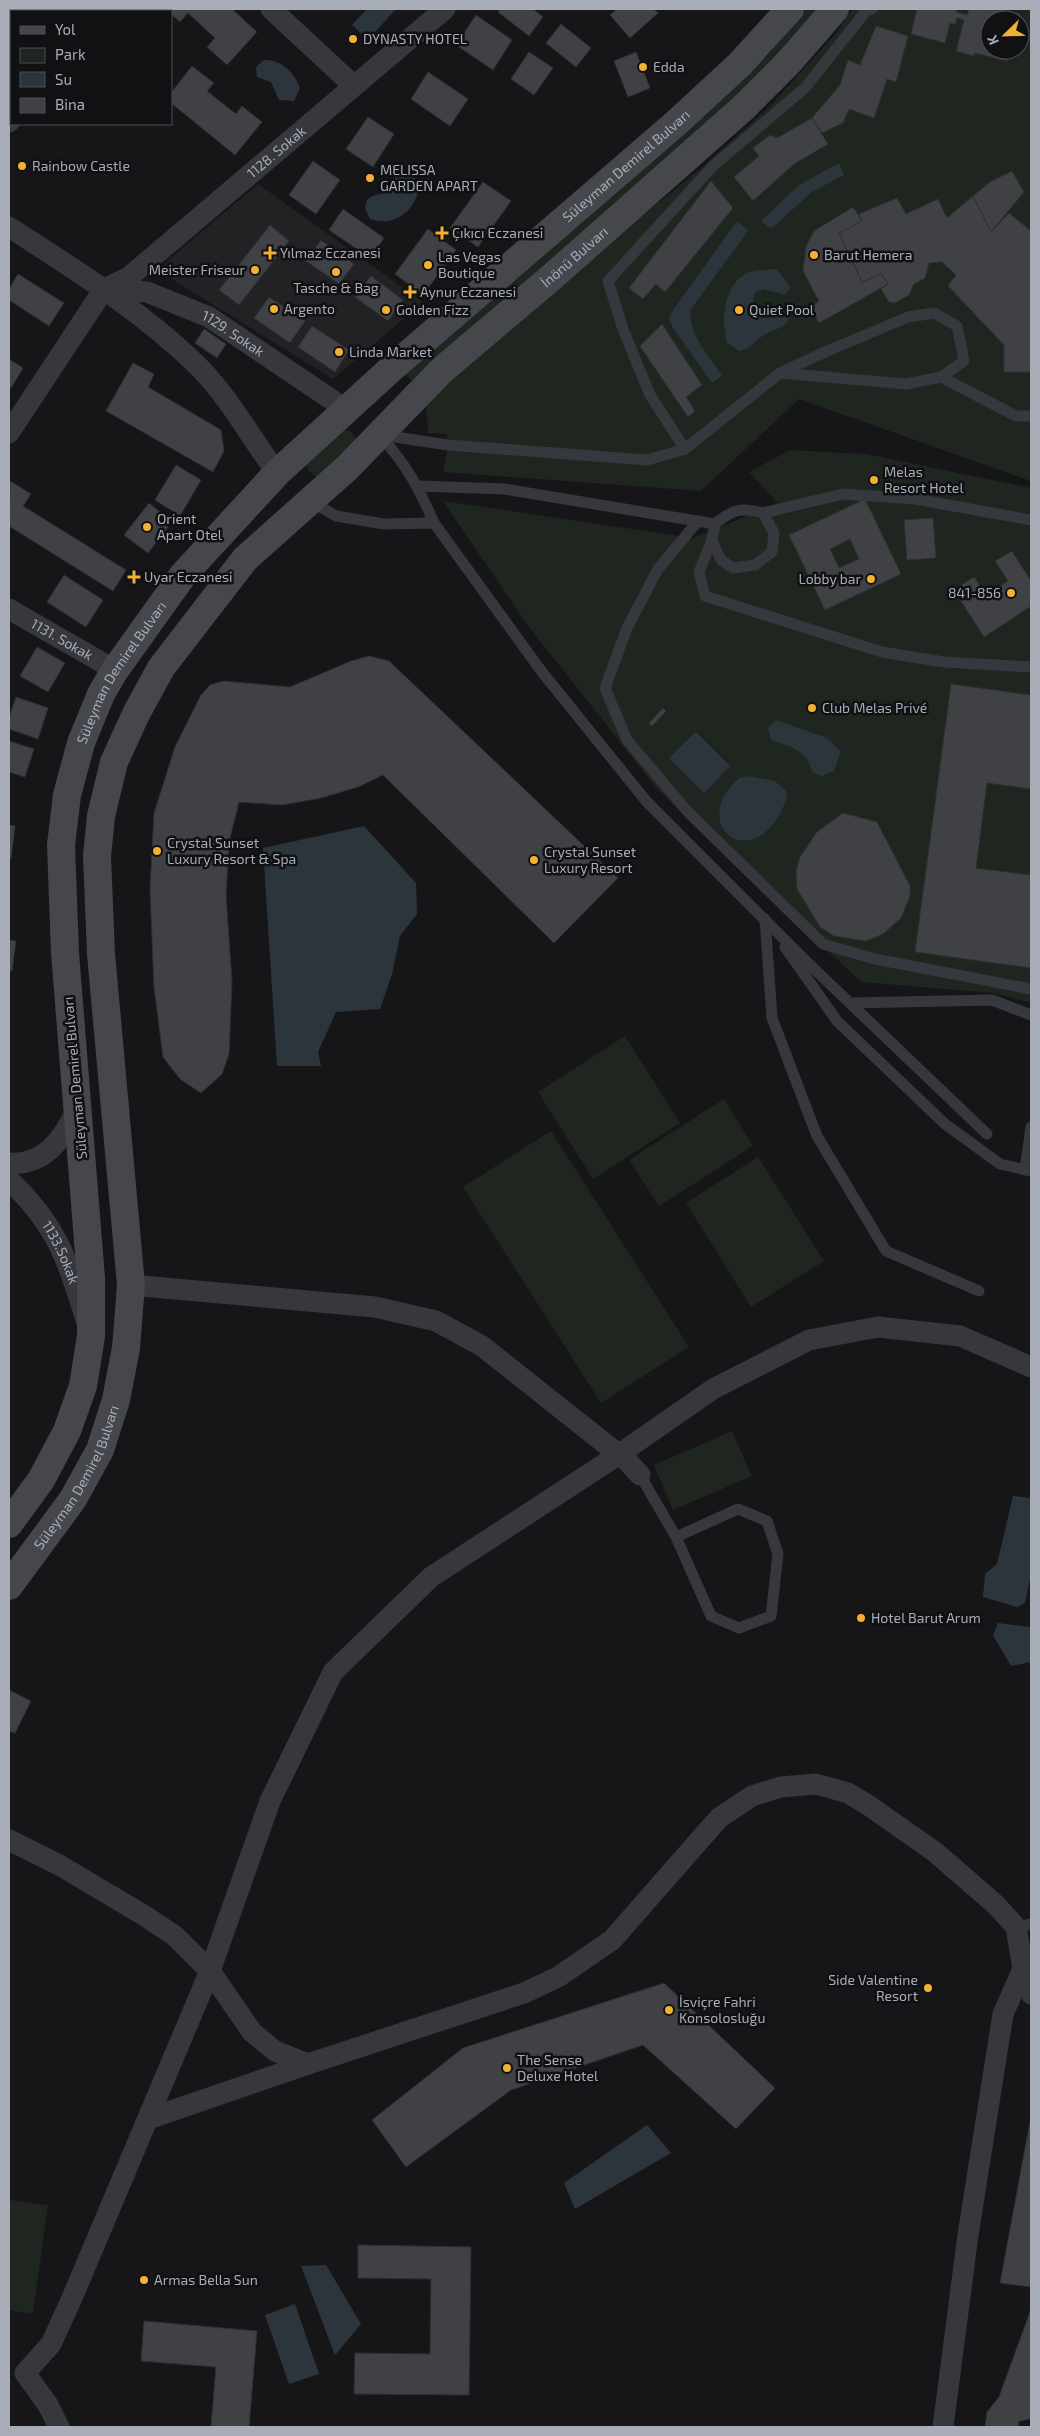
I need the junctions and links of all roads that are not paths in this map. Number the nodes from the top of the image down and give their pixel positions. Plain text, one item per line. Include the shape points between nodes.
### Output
1 (271, 9) edge
2 (445, 9) edge
3 (790, 9) edge
4 (835, 9) edge
5 (872, 9) edge
6 (353, 85) junction
7 (9, 227) edge
8 (104, 289) junction
9 (780, 373) junction
10 (941, 377) junction
11 (347, 410) junction
12 (1031, 416) edge
13 (9, 433) edge
14 (380, 435) junction
15 (685, 449) junction
16 (277, 472) junction
17 (418, 486) junction
18 (310, 501) junction
19 (763, 513) junction
20 (1031, 520) edge
21 (698, 521) junction
22 (434, 523) junction
23 (715, 524) junction
24 (712, 540) junction
25 (9, 609) edge
26 (1031, 667) edge
27 (115, 670) junction
28 (765, 919) junction
29 (1031, 989) edge
30 (850, 1003) junction
31 (1031, 1015) edge
32 (78, 1107) junction
33 (1031, 1127) edge
34 (987, 1134) dead end
35 (9, 1163) edge
36 (1028, 1171) edge
37 (9, 1180) edge
38 (131, 1285) junction
39 (979, 1291) dead end
40 (91, 1336) junction
41 (1031, 1367) edge
42 (618, 1454) junction
43 (640, 1475) joint
44 (9, 1524) edge
45 (676, 1537) junction
46 (9, 1586) edge
47 (9, 1840) edge
48 (1024, 1925) edge
49 (1023, 1969) junction
50 (210, 1971) junction
51 (1031, 1994) edge
52 (308, 2064) junction
53 (148, 2119) junction
54 (17, 2375) edge
55 (59, 2427) edge
56 (943, 2427) edge

1 - 6 street
2 - 6 street, 1128. Sokak
3 - 11 main road, Süleyman Demirel Bulvarı via 740,64 675,124
4 - 14 main road, İnönü Bulvarı via 743,108 414,395
5 - 15 lane via 866,11 805,88 714,164 608,281 623,330 650,395
6 - 8 street, 1128. Sokak via 129,277
7 - 8 street, 1129. Sokak
8 - 11 street, 1129. Sokak via 148,292 209,317
8 - 13 street
8 - 16 street, 1129. Sokak via 199,367
9 - 10 lane via 906,384
9 - 10 lane via 908,317 934,313 957,326 964,361
9 - 15 lane
10 - 12 lane via 1016,416
11 - 14 main road
11 - 16 main road, Süleyman Demirel Bulvarı
14 - 15 lane via 448,445 647,460
14 - 17 lane via 404,463
14 - 18 main road, İnönü Bulvarı
16 - 18 main road
16 - 27 main road, Süleyman Demirel Bulvarı via 184,575
17 - 21 lane via 504,489
17 - 22 lane
18 - 22 lane via 336,516 384,524
18 - 38 main road, Süleyman Demirel Bulvarı via 245,559 161,668 114,762 101,816 97,856 101,954
19 - 20 lane via 843,494 915,499
19 - 23 lane via 747,508 730,512
19 - 24 lane via 774,532 772,552 755,565 733,568 721,560
21 - 23 lane
21 - 29 lane via 658,568 627,628 605,688 627,740 688,812 823,944 875,959
22 - 28 lane via 542,672 647,802
23 - 24 lane
24 - 26 lane via 698,572 705,596 882,652 944,662
25 - 27 street, 1131. Sokak
27 - 32 main road, Süleyman Demirel Bulvarı via 101,694 81,743 67,795 61,845 64,953
28 - 30 lane
28 - 36 lane via 837,1021 946,1124 1000,1164
28 - 39 lane via 772,1018 817,1136 886,1250
30 - 31 lane via 992,1000
30 - 34 lane
32 - 35 street via 67,1132 56,1146 36,1159
32 - 40 main road, Süleyman Demirel Bulvarı via 91,1278
33 - 36 lane
37 - 40 street, 1133.Sokak via 32,1204 64,1252
38 - 42 street via 375,1307 436,1321 482,1346
38 - 46 main road, Süleyman Demirel Bulvarı via 126,1348 116,1400 100,1450 73,1499
40 - 44 main road, Süleyman Demirel Bulvarı via 83,1386 67,1431 41,1480
41 - 42 street via 960,1336 878,1327 809,1340 713,1389
42 - 43 street
42 - 50 street via 431,1577 333,1672 270,1801
43 - 45 lane
45 - 45 lane via 711,1616 739,1628 771,1616 778,1554 767,1521 738,1509
47 - 50 street via 61,1866 145,1916 175,1936
48 - 49 street
48 - 52 street via 935,1852 868,1805 848,1794 816,1784 781,1787 752,1796 719,1818 612,1940 558,1977 524,1993
49 - 51 street
49 - 56 street via 1003,2014 968,2235
50 - 52 street via 252,2032 275,2051
50 - 53 street
52 - 53 street
53 - 54 street via 51,2344
54 - 55 street via 48,2405

